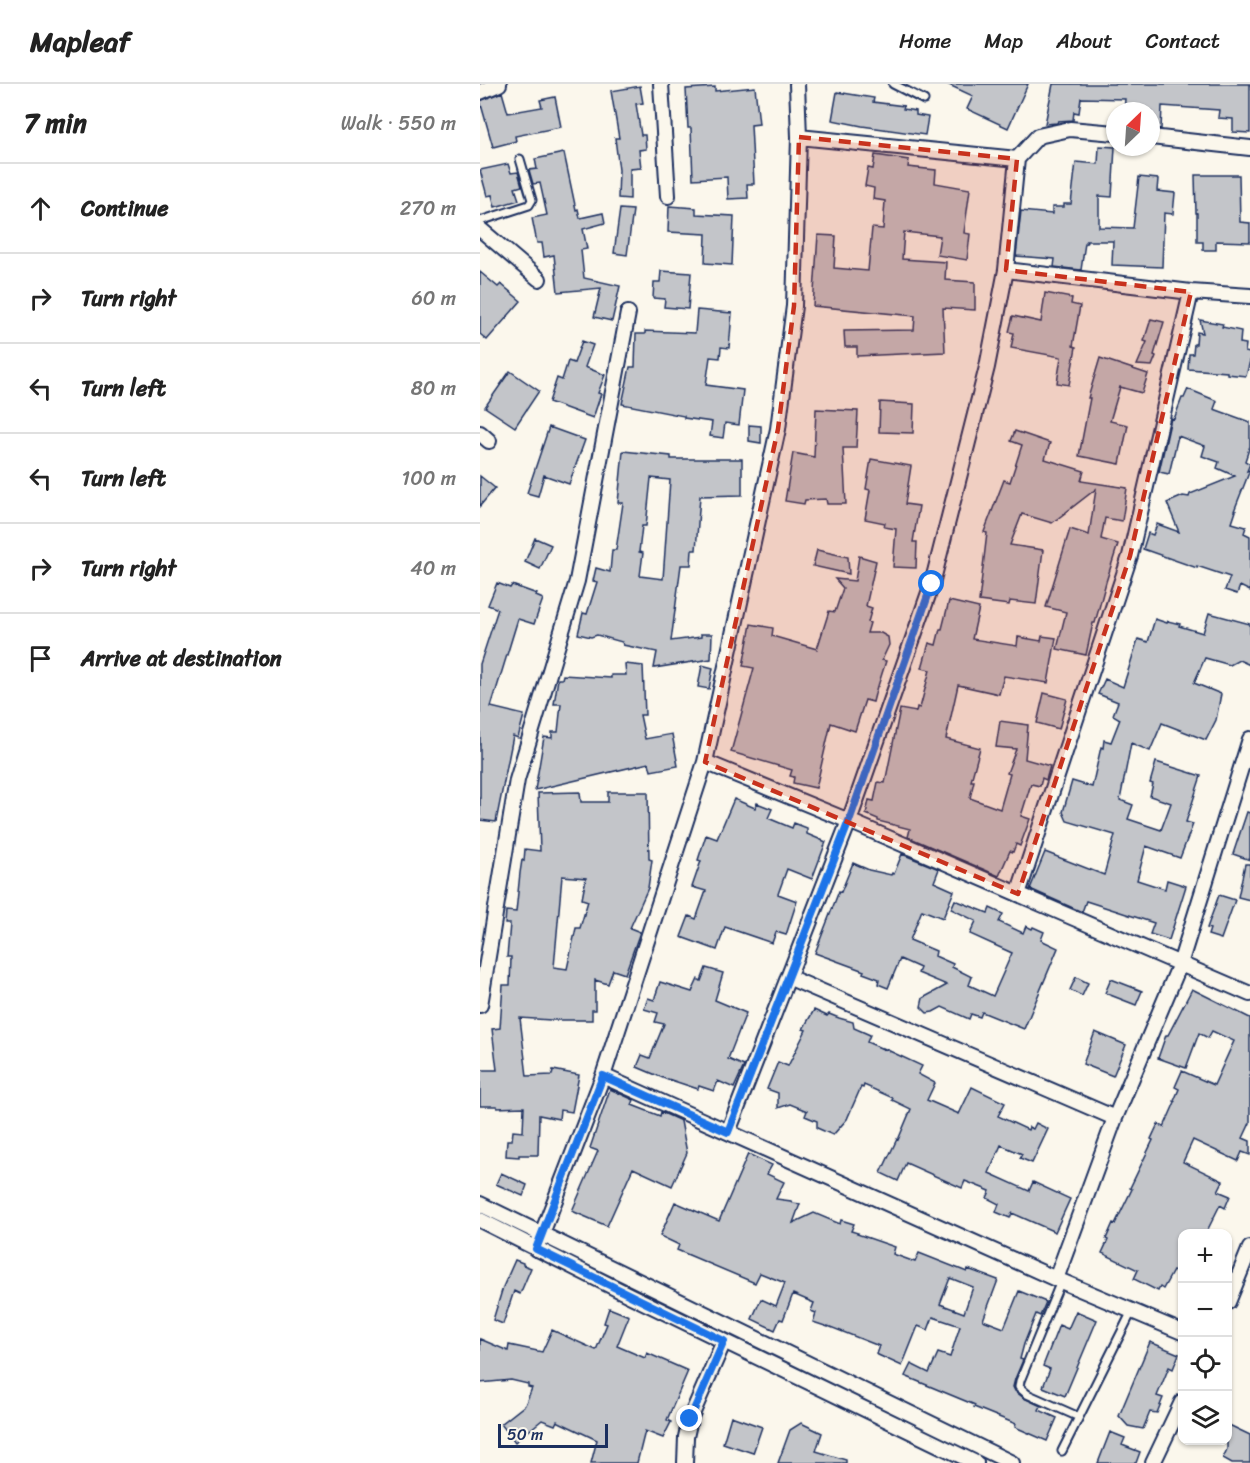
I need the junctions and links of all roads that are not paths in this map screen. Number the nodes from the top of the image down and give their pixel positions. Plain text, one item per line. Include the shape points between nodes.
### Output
1 (499, 84) edge
2 (661, 84) edge
3 (797, 84) edge
4 (893, 84) edge
5 (480, 92) edge
6 (924, 100) dead end
7 (1106, 132) edge
8 (799, 137) junction
9 (1160, 138) edge
10 (1250, 148) edge
11 (520, 159) dead end
12 (1017, 159) junction
13 (668, 195) dead end
14 (480, 221) edge
15 (480, 229) edge
16 (1006, 270) junction
17 (539, 279) dead end
18 (1191, 292) junction
19 (1250, 296) edge
20 (628, 313) dead end
21 (1250, 739) edge
22 (705, 762) junction
23 (849, 821) junction
24 (1018, 894) junction
25 (1180, 964) junction
26 (788, 977) junction
27 (1250, 994) edge
28 (480, 1005) edge
29 (603, 1076) junction
30 (1115, 1118) junction
31 (728, 1132) junction
32 (480, 1204) edge
33 (480, 1220) edge
34 (543, 1234) junction
35 (1250, 1248) edge
36 (536, 1249) junction
37 (1058, 1280) junction
38 (1232, 1290) edge
39 (1132, 1311) junction
40 (1178, 1330) edge
41 (724, 1341) junction
42 (1178, 1410) edge
43 (1079, 1417) junction
44 (1062, 1451) dead end
45 (685, 1463) edge
46 (976, 1463) edge
47 (1012, 1463) edge
48 (1153, 1463) edge

1 - 5 street
2 - 13 street
3 - 8 street
4 - 6 lane
7 - 12 street via 1070,129 1038,136
8 - 12 street
8 - 22 street via 794,306 777,429
9 - 10 street
11 - 14 lane via 530,204
12 - 16 street
15 - 17 street
16 - 18 street
16 - 23 street via 987,367 932,584
18 - 19 street
18 - 24 street via 1130,556
20 - 28 street via 577,581 517,780
21 - 25 street
22 - 23 street
22 - 29 street
23 - 24 street
23 - 26 street
24 - 25 street
25 - 27 street
25 - 30 street
26 - 30 street
26 - 31 street
29 - 31 street
29 - 34 street
30 - 37 street
31 - 37 street
32 - 34 street
33 - 36 street
34 - 36 street
34 - 47 street
35 - 38 street
36 - 41 street
37 - 39 street
37 - 43 lane via 1019,1387
39 - 40 street
39 - 43 lane
41 - 45 street via 690,1419
41 - 46 street
42 - 48 street
43 - 44 lane

